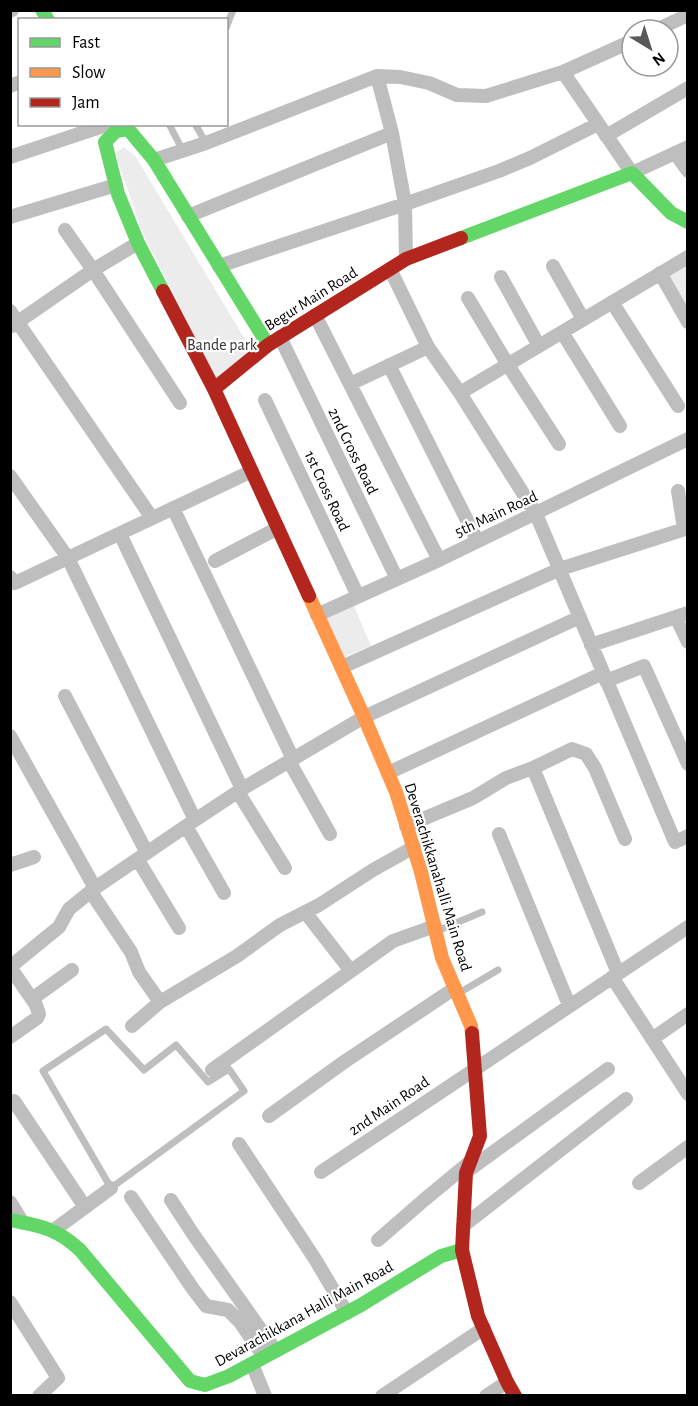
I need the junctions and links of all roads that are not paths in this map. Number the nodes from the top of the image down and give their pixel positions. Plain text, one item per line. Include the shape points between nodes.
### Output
1 (620, 46) edge
2 (563, 72) junction
3 (377, 76) junction
4 (687, 88) edge
5 (598, 124) junction
6 (170, 126) edge
7 (196, 126) edge
8 (112, 127) edge
9 (393, 133) junction
10 (606, 136) junction
11 (206, 143) junction
12 (681, 150) edge
13 (183, 151) junction
14 (10, 157) edge
15 (154, 160) junction
16 (687, 171) edge
17 (632, 173) junction
18 (116, 185) junction
19 (405, 204) junction
20 (189, 216) junction
21 (10, 217) edge
22 (687, 222) edge
23 (64, 230) dead end
24 (138, 243) junction
25 (687, 257) edge
26 (406, 259) junction
27 (219, 266) junction
28 (553, 266) dead end
29 (390, 269) junction
30 (93, 270) junction
31 (660, 273) junction
32 (501, 277) dead end
33 (468, 298) dead end
34 (612, 302) junction
35 (315, 315) junction
36 (583, 319) junction
37 (13, 320) edge
38 (687, 322) edge
39 (562, 332) junction
40 (280, 337) junction
41 (268, 345) junction
42 (539, 346) junction
43 (428, 347) junction
44 (508, 364) junction
45 (389, 365) junction
46 (350, 384) junction
47 (214, 389) junction
48 (460, 393) junction
49 (266, 400) dead end
50 (180, 403) dead end
51 (678, 406) dead end
52 (620, 426) dead end
53 (687, 439) edge
54 (559, 444) dead end
55 (252, 471) junction
56 (10, 476) edge
57 (678, 491) dead end
58 (173, 508) junction
59 (536, 514) junction
60 (152, 518) junction
61 (278, 528) junction
62 (686, 528) edge
63 (120, 534) junction
64 (477, 540) junction
65 (68, 558) junction
66 (439, 560) junction
67 (215, 561) dead end
68 (560, 569) junction
69 (10, 577) edge
70 (397, 579) junction
71 (358, 596) junction
72 (317, 615) junction
73 (682, 615) edge
74 (580, 617) junction
75 (687, 642) edge
76 (591, 645) junction
77 (342, 667) junction
78 (604, 677) junction
79 (65, 696) dead end
80 (364, 717) junction
81 (10, 736) edge
82 (291, 760) junction
83 (687, 764) edge
84 (533, 768) junction
85 (388, 773) junction
86 (240, 790) junction
87 (190, 823) junction
88 (406, 826) junction
89 (330, 834) dead end
90 (499, 834) dead end
91 (687, 836) edge
92 (625, 839) dead end
93 (414, 847) junction
94 (34, 857) dead end
95 (143, 857) junction
96 (10, 865) edge
97 (285, 868) dead end
98 (93, 890) junction
99 (224, 893) dead end
100 (305, 912) junction
101 (482, 912) dead end
102 (687, 927) edge
103 (179, 928) dead end
104 (435, 929) junction
105 (11, 967) edge
106 (72, 970) dead end
107 (498, 970) dead end
108 (351, 971) junction
109 (615, 975) junction
110 (456, 990) junction
111 (32, 999) junction
112 (160, 1002) junction
113 (569, 1005) junction
114 (687, 1014) edge
115 (132, 1026) dead end
116 (10, 1037) edge
117 (652, 1039) junction
118 (475, 1068) junction
119 (608, 1069) dead end
120 (212, 1070) dead end
121 (687, 1094) edge
122 (626, 1099) dead end
123 (14, 1101) dead end
124 (269, 1116) dead end
125 (239, 1144) dead end
126 (687, 1147) edge
127 (468, 1168) junction
128 (321, 1172) dead end
129 (639, 1183) dead end
130 (111, 1188) junction
131 (131, 1197) dead end
132 (171, 1200) dead end
133 (10, 1202) edge
134 (85, 1207) junction
135 (17, 1222) edge
136 (463, 1226) junction
137 (54, 1230) junction
138 (378, 1240) dead end
139 (462, 1250) junction
140 (10, 1302) edge
141 (346, 1313) junction
142 (484, 1328) junction
143 (264, 1357) junction
144 (190, 1381) junction
145 (507, 1382) junction
146 (39, 1395) edge
147 (196, 1395) edge
148 (266, 1395) edge
149 (382, 1395) edge
150 (486, 1395) edge
151 (515, 1395) edge

1 - 2 street
2 - 3 street via 486,96 457,95 429,83
2 - 5 street
3 - 9 street
3 - 11 street
4 - 10 street
5 - 10 street
5 - 19 street via 499,171
6 - 13 lane
7 - 11 lane
8 - 14 street
8 - 15 street via 128,129
8 - 18 street via 105,142
9 - 19 street
9 - 20 street
10 - 17 street
11 - 13 street
12 - 16 street
12 - 17 street
13 - 15 street
15 - 20 street
17 - 22 street via 671,213
17 - 26 street, Begur Main Road
18 - 21 street
18 - 24 street
19 - 26 street
19 - 27 street
20 - 27 street
23 - 30 street
24 - 30 street
24 - 47 street
25 - 31 street
26 - 29 street, Begur Main Road
27 - 41 street
28 - 36 street
29 - 35 street, Begur Main Road
29 - 43 street
30 - 37 street
30 - 50 street
31 - 34 street
31 - 38 street
32 - 42 street
33 - 44 street
34 - 36 street
34 - 51 street
35 - 40 street, Begur Main Road
35 - 46 street
36 - 39 street
37 - 60 street
39 - 42 street
39 - 52 street
40 - 41 street, Begur Main Road
40 - 70 street, 2nd Cross Road
41 - 47 street, Begur Main Road
42 - 44 street
43 - 45 street
43 - 48 street
44 - 48 street
44 - 54 street
45 - 46 street
45 - 64 street
46 - 66 street
47 - 55 street, Deverachikkanahalli Main Road
48 - 59 street
49 - 71 street, 1st Cross Road
53 - 59 street, 5th Main Road
55 - 58 street
55 - 61 street, Deverachikkanahalli Main Road
56 - 65 street
57 - 62 street
58 - 60 street
58 - 82 street
59 - 64 street, 5th Main Road
59 - 68 street
60 - 63 street
61 - 67 street
61 - 72 street, Deverachikkanahalli Main Road
62 - 68 street
63 - 65 street
63 - 86 street
64 - 66 street, 5th Main Road
65 - 69 street via 15,583
65 - 87 street
66 - 70 street, 5th Main Road
68 - 74 street
68 - 77 street
70 - 71 street, 5th Main Road
71 - 72 street, 5th Main Road
72 - 77 street, Deverachikkanahalli Main Road
73 - 75 street
73 - 76 street
74 - 76 street
74 - 80 street
76 - 78 street
77 - 80 street, Deverachikkanahalli Main Road
78 - 83 street via 644,666
78 - 85 street
78 - 91 street via 675,842
79 - 95 street
80 - 82 street
80 - 85 street, Deverachikkanahalli Main Road
81 - 98 street
82 - 86 street
82 - 89 street
84 - 88 street
84 - 92 street via 572,749 586,754
84 - 109 street
85 - 88 street, Deverachikkanahalli Main Road
86 - 87 street
86 - 97 street
87 - 95 street
87 - 99 street
88 - 93 street, Deverachikkanahalli Main Road
90 - 113 street
93 - 100 street
93 - 104 street, Deverachikkanahalli Main Road
94 - 96 street
95 - 98 street
95 - 103 street
98 - 105 street via 69,909 59,927
98 - 112 street
100 - 108 street
100 - 112 street
101 - 104 lane
102 - 109 street, 2nd Main Road
104 - 108 street via 393,941
104 - 110 street, Deverachikkanahalli Main Road
105 - 111 street
106 - 111 street
107 - 110 lane
108 - 120 street
109 - 113 street, 2nd Main Road
109 - 117 street
110 - 118 street, Deverachikkanahalli Main Road via 471,1026
110 - 124 street
111 - 116 street via 37,1018
112 - 115 street
113 - 118 street, 2nd Main Road
114 - 117 street
117 - 121 street
118 - 127 street, Deverachikkanahalli Main Road via 480,1136
118 - 128 street, 2nd Main Road
119 - 127 street
122 - 136 street
123 - 134 street
125 - 141 street
126 - 129 street
127 - 136 street, Deverachikkanahalli Main Road
127 - 138 street
130 - 130 lane via 43,1071 106,1029 144,1070 176,1045 208,1082 229,1069 244,1091
130 - 134 street
131 - 143 street via 207,1306 228,1311
132 - 143 street
133 - 135 street
134 - 137 street
135 - 137 street
136 - 139 street, Deverachikkanahalli Main Road
137 - 144 street via 80,1250
139 - 141 street, Devarachikkana Halli Main Road via 441,1256
139 - 142 street, Deverachikkanahalli Main Road
140 - 146 street via 58,1378
141 - 143 street, Devarachikkana Halli Main Road
142 - 145 street, Deverachikkanahalli Main Road
142 - 149 street
143 - 144 street, Devarachikkana Halli Main Road via 205,1385
143 - 148 street
144 - 147 street
145 - 150 street
145 - 151 street, Deverachikkanahalli Main Road

